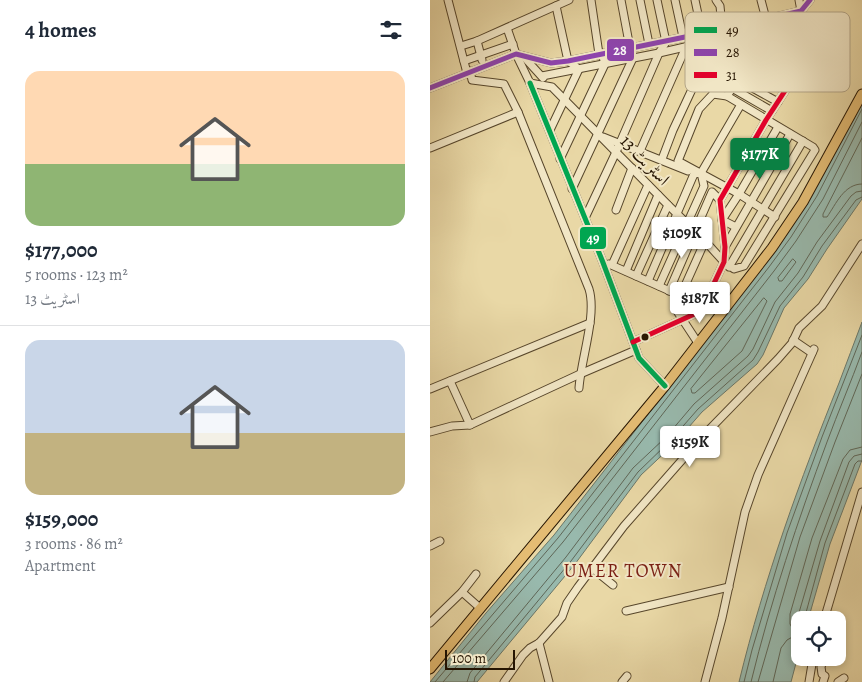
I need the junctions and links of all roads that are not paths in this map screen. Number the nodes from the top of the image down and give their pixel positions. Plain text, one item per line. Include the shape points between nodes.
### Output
1 (448, 0) edge
2 (569, 0) edge
3 (591, 0) edge
4 (621, 0) edge
5 (640, 0) edge
6 (657, 0) edge
7 (675, 0) edge
8 (716, 0) edge
9 (799, 0) edge
10 (810, 0) edge
11 (556, 6) junction
12 (801, 11) junction
13 (721, 12) edge
14 (797, 12) edge
15 (508, 28) junction
16 (683, 37) joint
17 (476, 41) junction
18 (666, 42) junction
19 (513, 44) junction
20 (649, 44) junction
21 (461, 46) junction
22 (685, 46) edge
23 (630, 48) junction
24 (685, 48) edge
25 (659, 53) junction
26 (601, 54) junction
27 (519, 55) junction
28 (481, 56) junction
29 (633, 58) junction
30 (464, 61) junction
31 (568, 61) junction
32 (605, 64) junction
33 (484, 66) junction
34 (578, 70) junction
35 (468, 72) junction
36 (542, 76) junction
37 (530, 83) junction
38 (552, 87) junction
39 (430, 88) edge
40 (691, 92) edge
41 (730, 92) edge
42 (739, 92) edge
43 (760, 92) edge
44 (784, 92) edge
45 (713, 94) joint
46 (862, 94) edge
47 (727, 96) junction
48 (564, 100) junction
49 (778, 102) junction
50 (740, 106) junction
51 (772, 111) junction
52 (518, 112) junction
53 (581, 117) junction
54 (766, 120) junction
55 (778, 127) junction
56 (550, 130) junction
57 (790, 134) junction
58 (598, 135) junction
59 (803, 141) junction
60 (620, 144) junction
61 (430, 148) edge
62 (640, 151) junction
63 (616, 152) junction
64 (560, 159) junction
65 (662, 159) junction
66 (632, 168) junction
67 (697, 173) junction
68 (648, 185) junction
69 (704, 186) junction
70 (728, 187) junction
71 (572, 189) junction
72 (712, 192) junction
73 (739, 194) junction
74 (658, 195) junction
75 (720, 200) junction
76 (751, 201) junction
77 (668, 205) junction
78 (763, 209) junction
79 (616, 210) dead end
80 (677, 214) junction
81 (775, 217) junction
82 (585, 218) junction
83 (722, 220) junction
84 (686, 223) junction
85 (736, 227) junction
86 (696, 232) junction
87 (705, 241) junction
88 (862, 244) edge
89 (725, 247) junction
90 (602, 260) junction
91 (612, 265) junction
92 (726, 265) junction
93 (626, 271) junction
94 (636, 276) junction
95 (648, 281) junction
96 (659, 286) junction
97 (668, 291) junction
98 (679, 295) junction
99 (682, 320) junction
100 (590, 323) junction
101 (794, 340) junction
102 (633, 342) junction
103 (698, 343) junction
104 (636, 350) junction
105 (580, 374) junction
106 (450, 381) junction
107 (665, 386) junction
108 (579, 388) dead end
109 (430, 390) edge
110 (470, 425) junction
111 (430, 432) edge
112 (862, 492) edge
113 (440, 541) dead end
114 (430, 546) edge
115 (592, 568) junction
116 (476, 574) dead end
117 (613, 585) dead end
118 (729, 587) junction
119 (462, 592) junction
120 (480, 608) junction
121 (626, 611) dead end
122 (827, 611) edge
123 (430, 623) edge
124 (539, 643) junction
125 (811, 666) edge
126 (822, 666) edge
127 (430, 669) edge
128 (504, 682) edge
129 (549, 682) edge
130 (705, 682) edge
131 (808, 682) edge
132 (824, 682) edge

1 - 21 street
2 - 11 street
3 - 26 street
4 - 23 street
5 - 20 street
6 - 18 street
7 - 16 street
8 - 13 street
9 - 12 street
10 - 12 street
11 - 15 street
11 - 31 street
12 - 14 street
15 - 17 street
15 - 19 street
16 - 18 street
17 - 21 street
17 - 28 street
18 - 20 street
18 - 25 street
19 - 27 street
19 - 28 street
20 - 23 street
21 - 30 street
22 - 25 street
23 - 26 street
24 - 62 street
25 - 29 street
25 - 60 street
26 - 31 street
26 - 32 street
27 - 31 street via 551,63
27 - 33 street
27 - 36 street, اسٹریٹ 13
27 - 37 street
28 - 30 street
28 - 33 street
29 - 32 street
29 - 58 street
30 - 35 street
31 - 34 street
32 - 34 street
32 - 53 street
33 - 35 street
34 - 36 street
34 - 48 street
35 - 39 street
35 - 52 street via 472,80 504,84
36 - 38 street, اسٹریٹ 13
37 - 38 street
37 - 56 street
38 - 48 street, اسٹریٹ 13
40 - 65 street
41 - 47 street
42 - 51 street
43 - 49 street
44 - 49 street
45 - 47 street
45 - 67 street via 699,109 678,161
46 - 103 main road via 803,202 772,248
47 - 50 street
48 - 53 street, اسٹریٹ 13
48 - 56 street
49 - 51 street
50 - 54 street
50 - 67 street
51 - 54 street
52 - 61 street
52 - 100 street via 589,289 592,298
53 - 58 street, اسٹریٹ 13
53 - 64 street
54 - 55 street
54 - 70 street
55 - 57 street
55 - 73 street
56 - 64 street
57 - 59 street
57 - 76 street
58 - 60 street
58 - 63 street, اسٹریٹ 13
58 - 71 street
59 - 78 street
59 - 81 street via 813,146 814,153
60 - 62 street
60 - 63 street
62 - 65 street
63 - 66 street, اسٹریٹ 13
63 - 82 street
64 - 71 street
65 - 67 street
66 - 68 street, اسٹریٹ 13
66 - 79 street
67 - 69 street
67 - 70 street
67 - 80 street
68 - 74 street, اسٹریٹ 13
68 - 91 street
69 - 72 street
69 - 84 street
70 - 73 street
70 - 75 street
71 - 82 street
72 - 75 street
72 - 86 street
73 - 76 street
73 - 83 street
74 - 77 street, اسٹریٹ 13
74 - 93 street
75 - 83 street
76 - 78 street
76 - 85 street
77 - 80 street, اسٹریٹ 13
77 - 94 street
78 - 81 street
78 - 92 street
80 - 84 street, اسٹریٹ 13
80 - 95 street
81 - 92 street via 744,266 739,269
82 - 90 street
83 - 85 street
83 - 89 street
84 - 86 street, اسٹریٹ 13
84 - 96 street
85 - 89 street
86 - 87 street, اسٹریٹ 13
86 - 97 street
87 - 92 street, اسٹریٹ 13
87 - 98 street
88 - 101 street via 822,306 799,328
89 - 92 street
90 - 91 street
90 - 102 street
91 - 93 street
92 - 99 street via 701,311
93 - 94 street
94 - 95 street
95 - 96 street
96 - 97 street
97 - 98 street
98 - 99 street via 675,308
99 - 102 street
99 - 103 street
100 - 105 street
100 - 106 street
101 - 115 street via 704,435 624,526
101 - 118 street via 813,351 758,474 745,512
102 - 104 street
103 - 107 main road
104 - 105 street
104 - 107 street via 639,358
105 - 108 street
105 - 110 street
106 - 109 street
106 - 110 street
107 - 120 main road
110 - 111 street
112 - 122 street
113 - 114 street
115 - 117 street
115 - 124 street via 567,603 562,617
116 - 119 street
118 - 121 street
118 - 130 street
119 - 120 street
119 - 123 street
120 - 127 main road
124 - 128 street via 523,655
124 - 129 street
125 - 131 street
126 - 132 street

